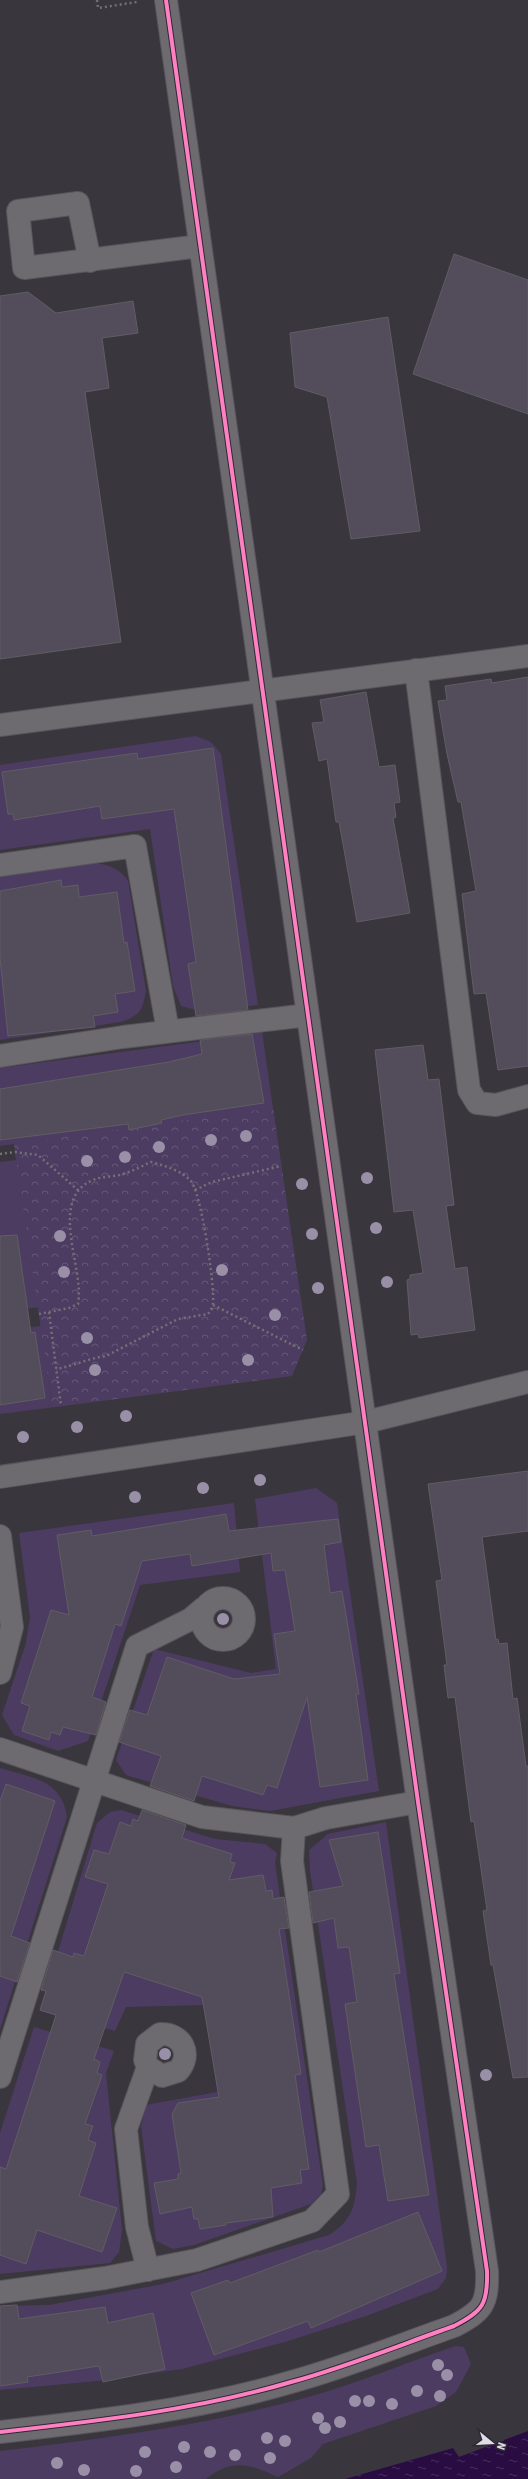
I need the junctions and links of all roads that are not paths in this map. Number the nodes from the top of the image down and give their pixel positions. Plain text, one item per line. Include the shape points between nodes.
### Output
1 (166, 0) edge
2 (200, 246) junction
3 (90, 260) dead end
4 (528, 656) edge
5 (416, 670) junction
6 (262, 689) junction
7 (0, 725) edge
8 (0, 865) edge
9 (308, 1015) junction
10 (168, 1031) junction
11 (0, 1056) edge
12 (528, 1096) edge
13 (528, 1382) edge
14 (366, 1422) junction
15 (0, 1477) edge
16 (0, 1536) edge
17 (204, 1608) dead end
18 (0, 1673) edge
19 (0, 1749) edge
20 (95, 1780) junction
21 (418, 1802) junction
22 (294, 1828) junction
23 (148, 2068) dead end
24 (0, 2077) edge
25 (148, 2270) junction
26 (0, 2292) edge
27 (0, 2432) edge

1 - 2 street
2 - 3 street
2 - 6 street
4 - 5 street
5 - 6 street
5 - 12 street via 469,1090 477,1103 496,1105
6 - 7 street
6 - 9 street
8 - 10 street via 135,846
9 - 10 street
9 - 14 street
10 - 11 street
13 - 14 street
14 - 15 street
14 - 21 street
16 - 18 street via 12,1627
17 - 20 street via 191,1619 137,1646
19 - 20 street
20 - 22 street via 202,1817
20 - 24 street
21 - 22 street via 326,1818
21 - 27 street via 488,2271 488,2295 474,2316 454,2326 292,2382 193,2406 105,2420
22 - 25 street via 292,1861 338,2194 312,2221 197,2260
23 - 25 street via 126,2129 137,2227
25 - 26 street

